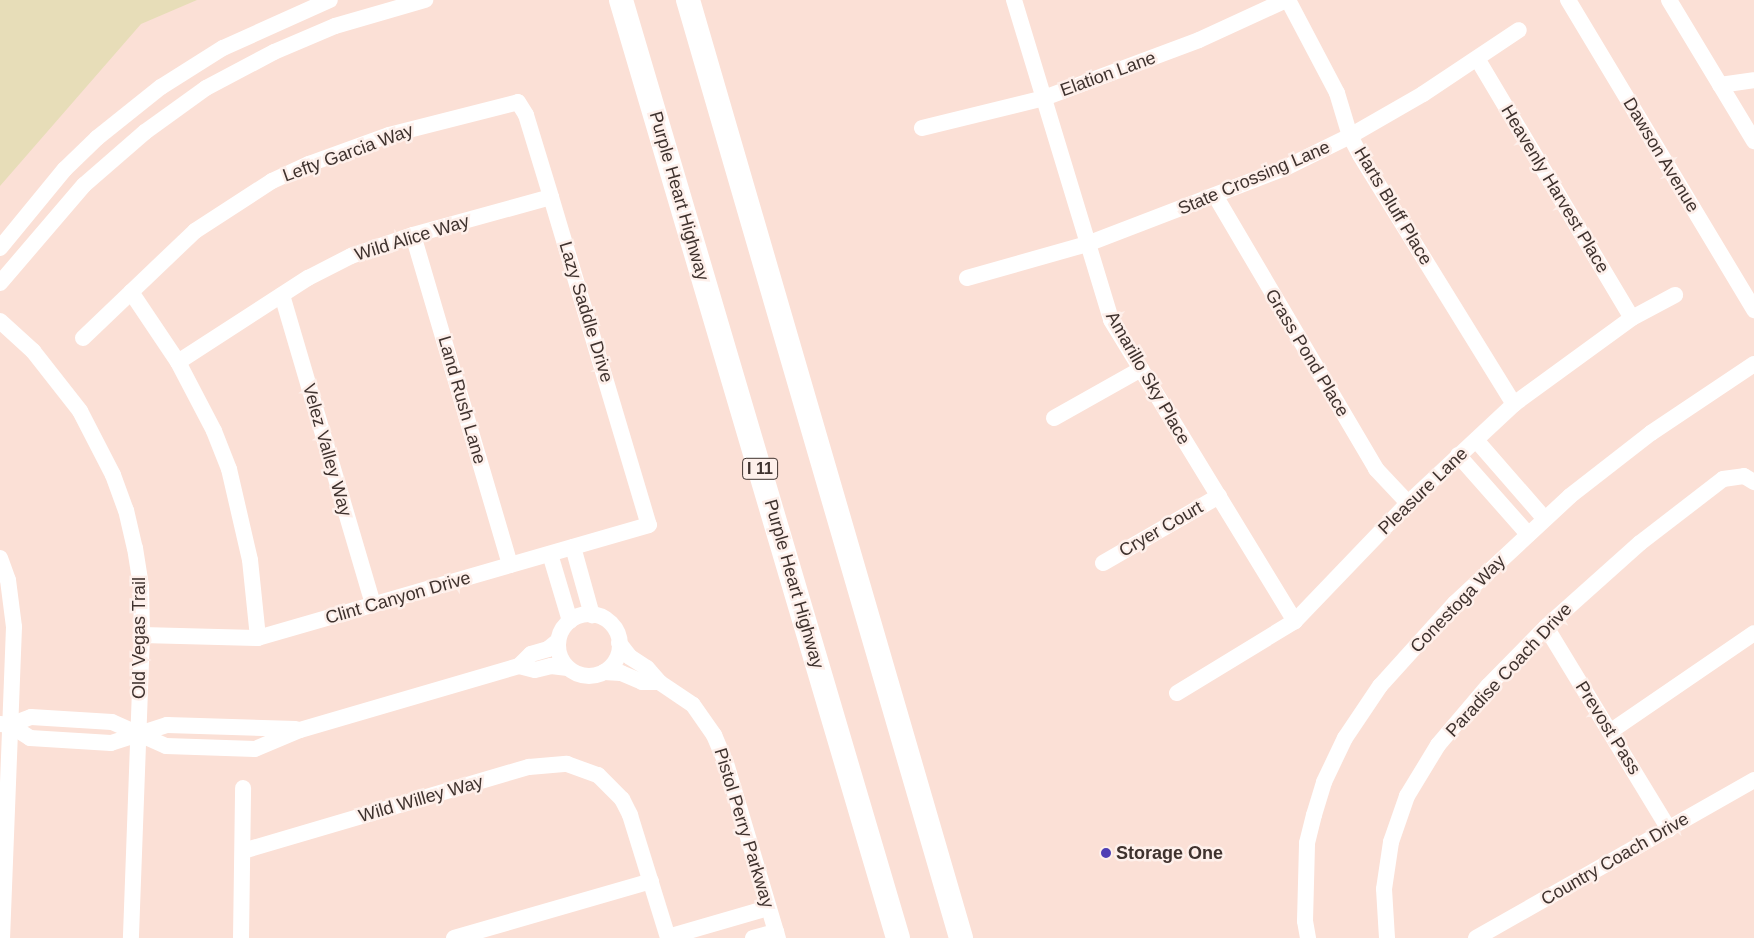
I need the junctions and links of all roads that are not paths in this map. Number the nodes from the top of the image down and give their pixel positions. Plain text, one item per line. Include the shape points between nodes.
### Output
1 (330, 0) edge
2 (425, 0) edge
3 (621, 0) edge
4 (688, 0) edge
5 (1014, 0) edge
6 (1287, 0) edge
7 (1568, 0) edge
8 (1669, 0) edge
9 (1519, 30) dead end
10 (1478, 60) junction
11 (1754, 80) edge
12 (1720, 85) junction
13 (1044, 98) junction
14 (518, 102) joint
15 (922, 128) dead end
16 (1350, 136) junction
17 (1754, 142) edge
18 (1216, 196) junction
19 (551, 198) junction
20 (413, 234) junction
21 (1087, 244) junction
22 (0, 248) edge
23 (967, 278) dead end
24 (0, 284) edge
25 (131, 292) junction
26 (282, 295) junction
27 (1675, 295) dead end
28 (1754, 310) edge
29 (1632, 318) junction
30 (0, 321) edge
31 (83, 338) dead end
32 (178, 362) junction
33 (1754, 364) edge
34 (1141, 369) junction
35 (1514, 404) junction
36 (1054, 418) dead end
37 (1476, 440) junction
38 (1458, 455) junction
39 (1749, 479) edge
40 (1219, 496) junction
41 (1408, 503) junction
42 (1544, 518) junction
43 (649, 525) joint
44 (1528, 534) junction
45 (573, 547) junction
46 (550, 554) junction
47 (0, 558) edge
48 (1104, 563) dead end
49 (510, 565) junction
50 (373, 605) junction
51 (592, 615) junction
52 (570, 621) junction
53 (1295, 621) junction
54 (1546, 627) junction
55 (1754, 634) edge
56 (142, 635) junction
57 (258, 638) junction
58 (558, 640) junction
59 (619, 643) junction
60 (519, 666) junction
61 (568, 668) junction
62 (604, 672) junction
63 (659, 682) junction
64 (1177, 693) dead end
65 (5, 724) edge
66 (1611, 732) junction
67 (138, 734) junction
68 (1754, 780) edge
69 (243, 788) dead end
70 (1669, 829) junction
71 (243, 851) junction
72 (651, 881) junction
73 (768, 908) junction
74 (777, 935) edge
75 (2, 938) edge
76 (131, 938) edge
77 (241, 938) edge
78 (454, 938) edge
79 (668, 938) edge
80 (753, 938) edge
81 (898, 938) edge
82 (961, 938) edge
83 (1308, 938) edge
84 (1387, 938) edge
85 (1476, 938) edge

1 - 22 street via 231,44 161,87 97,138 64,170
2 - 24 street via 309,36 234,71 199,93 145,132 84,185
3 - 81 highway, Purple Heart Highway / I 11
4 - 82 highway
5 - 13 street, Amarillo Sky Place
6 - 13 street, Elation Lane via 1199,40
6 - 16 street, Harts Bluff Place via 1337,93
7 - 28 street, Dawson Avenue
8 - 12 street
9 - 10 street, State Crossing Lane
10 - 16 street, State Crossing Lane
10 - 29 street, Heavenly Harvest Place
11 - 12 street
12 - 17 street
13 - 15 street, Elation Lane
13 - 21 street, Amarillo Sky Place
14 - 19 street, Lazy Saddle Drive via 526,115
14 - 25 street, Lefty Garcia Way via 389,135 272,181 195,231
16 - 18 street, State Crossing Lane
16 - 35 street, Harts Bluff Place
18 - 21 street, State Crossing Lane
18 - 41 street, Grass Pond Place via 1376,468
19 - 20 street, Wild Alice Way
19 - 43 street, Lazy Saddle Drive
20 - 26 street, Wild Alice Way via 351,256
20 - 49 street, Land Rush Lane
21 - 23 street, State Crossing Lane
21 - 34 street, Amarillo Sky Place via 1111,320
25 - 31 street, Lefty Garcia Way
25 - 32 street
26 - 32 street, Wild Alice Way
26 - 50 street, Velez Valley Way
27 - 29 street, Pleasure Lane
29 - 35 street, Pleasure Lane
30 - 56 street, Old Vegas Trail via 33,351 80,411 113,474 135,548 141,587
32 - 57 street via 214,431 229,469 250,560
33 - 42 street, Conestoga Way via 1638,442
34 - 36 street
34 - 40 street, Amarillo Sky Place
35 - 37 street, Pleasure Lane
37 - 38 street, Pleasure Lane
37 - 42 street
38 - 41 street, Pleasure Lane
38 - 44 street
39 - 54 street, Paradise Coach Drive via 1724,479 1664,524
40 - 48 street, Cryer Court
40 - 53 street, Amarillo Sky Place
41 - 53 street, Pleasure Lane
42 - 44 street, Conestoga Way
43 - 45 street, Clint Canyon Drive
44 - 83 street, Conestoga Way via 1432,628 1380,686 1345,738 1324,782 1308,843 1305,921
45 - 46 street, Clint Canyon Drive
45 - 51 street
46 - 49 street, Clint Canyon Drive
46 - 52 street
47 - 65 street via 8,580 14,627
49 - 50 street, Clint Canyon Drive
50 - 57 street, Clint Canyon Drive
51 - 52 street
51 - 59 street via 612,626
52 - 58 street
53 - 64 street, Pleasure Lane
54 - 66 street, Prevost Pass
54 - 84 street, Paradise Coach Drive via 1444,739 1407,796 1391,842 1386,873
55 - 66 street
56 - 57 street, Clint Canyon Drive
56 - 67 street, Old Vegas Trail
58 - 60 street via 548,649 531,654
58 - 61 street via 559,654
59 - 62 street via 615,662
59 - 63 street, Pistol Perry Parkway
60 - 61 street via 535,670 551,666
60 - 67 street via 300,730 255,750 166,746
61 - 62 street via 589,676
62 - 63 street, Pistol Perry Parkway via 621,673 642,682
63 - 73 street, Pistol Perry Parkway via 692,705 714,736 726,763
65 - 67 street via 31,717 112,722
65 - 75 street
66 - 70 street, Prevost Pass
67 - 76 street, Old Vegas Trail
68 - 70 street, Country Coach Drive
69 - 71 street
70 - 85 street, Country Coach Drive
71 - 72 street, Wild Willey Way via 529,767 568,764 598,775 622,799
71 - 77 street
72 - 78 street
72 - 79 street
73 - 74 street, Pistol Perry Parkway
73 - 79 street
74 - 80 street

